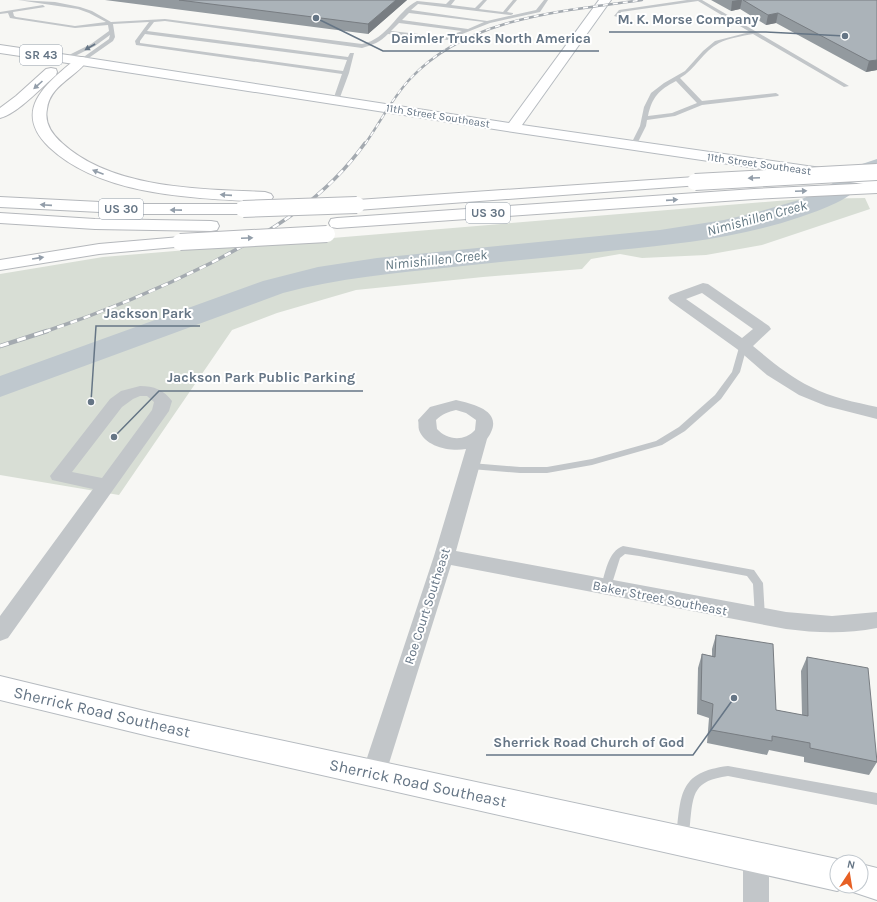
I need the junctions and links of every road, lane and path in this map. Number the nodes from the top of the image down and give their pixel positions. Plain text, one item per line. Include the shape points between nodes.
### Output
1 (20, 0) edge
2 (453, 0) edge
3 (516, 0) edge
4 (546, 0) edge
5 (606, 0) edge
6 (698, 0) edge
7 (418, 1) edge
8 (483, 1) edge
9 (58, 5) junction
10 (447, 6) junction
11 (476, 10) junction
12 (10, 11) junction
13 (408, 11) junction
14 (0, 13) edge
15 (504, 13) junction
16 (515, 15) junction
17 (616, 16) dead end
18 (153, 20) junction
19 (398, 21) junction
20 (110, 22) junction
21 (489, 22) junction
22 (466, 30) junction
23 (111, 32) junction
24 (144, 32) junction
25 (387, 32) junction
26 (754, 32) junction
27 (264, 33) junction
28 (259, 37) dead end
29 (254, 41) dead end
30 (248, 45) junction
31 (355, 45) junction
32 (0, 48) edge
33 (243, 49) dead end
34 (237, 53) dead end
35 (232, 58) junction
36 (350, 59) junction
37 (74, 60) junction
38 (346, 73) junction
39 (676, 78) junction
40 (846, 86) dead end
41 (776, 95) dead end
42 (336, 100) junction
43 (700, 103) junction
44 (0, 114) edge
45 (646, 118) junction
46 (513, 128) junction
47 (633, 146) junction
48 (877, 172) edge
49 (877, 181) edge
50 (877, 188) edge
51 (637, 194) junction
52 (360, 201) junction
53 (0, 202) edge
54 (0, 218) edge
55 (332, 228) junction
56 (0, 265) edge
57 (743, 346) junction
58 (877, 413) edge
59 (479, 438) dead end
60 (471, 466) junction
61 (106, 485) junction
62 (444, 556) junction
63 (606, 587) junction
64 (760, 617) junction
65 (877, 620) edge
66 (0, 632) edge
67 (0, 688) edge
68 (374, 774) junction
69 (877, 799) edge
70 (682, 841) junction
71 (756, 857) junction
72 (829, 873) edge
73 (756, 902) edge

1 - 9 lane
2 - 10 lane
3 - 15 lane
4 - 16 lane via 538,11
5 - 46 main road
6 - 17 lane via 620,11
6 - 26 lane
7 - 10 lane
7 - 13 lane
8 - 11 lane
9 - 12 lane
9 - 20 lane via 79,7
10 - 11 lane
11 - 15 lane
12 - 14 lane
12 - 20 lane via 12,17 73,27
13 - 19 lane
13 - 21 lane
15 - 16 lane
16 - 21 lane
18 - 20 lane
18 - 24 lane
18 - 27 lane
19 - 22 lane
19 - 25 lane
20 - 23 lane
21 - 22 lane
22 - 25 lane via 447,39
23 -> 37 lane
23 - 37 lane via 113,38 110,42
24 - 30 lane
24 - 35 lane via 138,44
25 - 31 lane via 373,44
26 - 39 lane via 717,42 687,72
26 - 40 lane
27 - 28 lane
27 - 31 lane
29 - 30 lane
30 - 33 lane
30 - 36 lane
31 - 36 lane
32 - 37 main road, 11th Street Southeast / SR 43
34 - 35 lane
35 - 38 lane
36 - 38 lane
37 - 42 main road, 11th Street Southeast
37 -> 44 main road
52 -> 37 main road via 205,193 142,184 100,172 65,154 44,134 40,122 39,108 43,98
38 - 42 lane
39 - 43 lane
39 - 45 lane via 653,94 647,107
41 - 43 lane
42 - 46 main road, 11th Street Southeast
43 - 45 lane via 673,115
45 - 47 lane
46 - 47 main road, 11th Street Southeast
47 - 49 main road, 11th Street Southeast, bridge
48 -> 51 main road, US 30, bridge via 695,182
51 -> 50 main road, US 30 via 706,197
51 - 52 main road, US 30
51 - 55 main road via 556,216
52 -> 53 main road, US 30, bridge via 243,209 140,209
54 - 55 main road, US 30 via 95,224
56 -> 55 main road, bridge via 92,250
57 - 57 street via 694,311 675,298 703,287 763,329
57 - 58 street via 773,371 805,391 832,402
57 - 60 lane via 736,372 718,397 682,430 659,443 592,462 547,470
59 - 60 street, Roe Court Southeast
60 - 62 street, Roe Court Southeast
61 - 61 street via 59,476 124,396 148,391 159,396 163,401 160,411
61 - 66 street
62 - 63 street, Baker Street Southeast
62 - 68 street, Roe Court Southeast
63 - 64 street, Baker Street Southeast
63 - 64 lane via 616,556 623,550 750,573 758,583
64 - 65 street, Baker Street Southeast via 820,624
67 - 68 main road, Sherrick Road Southeast
68 - 70 main road, Sherrick Road Southeast
69 - 70 lane via 728,771 714,772 698,778 688,792
70 - 71 main road, Sherrick Road Southeast
71 - 72 main road, Sherrick Road Southeast
71 - 73 street

